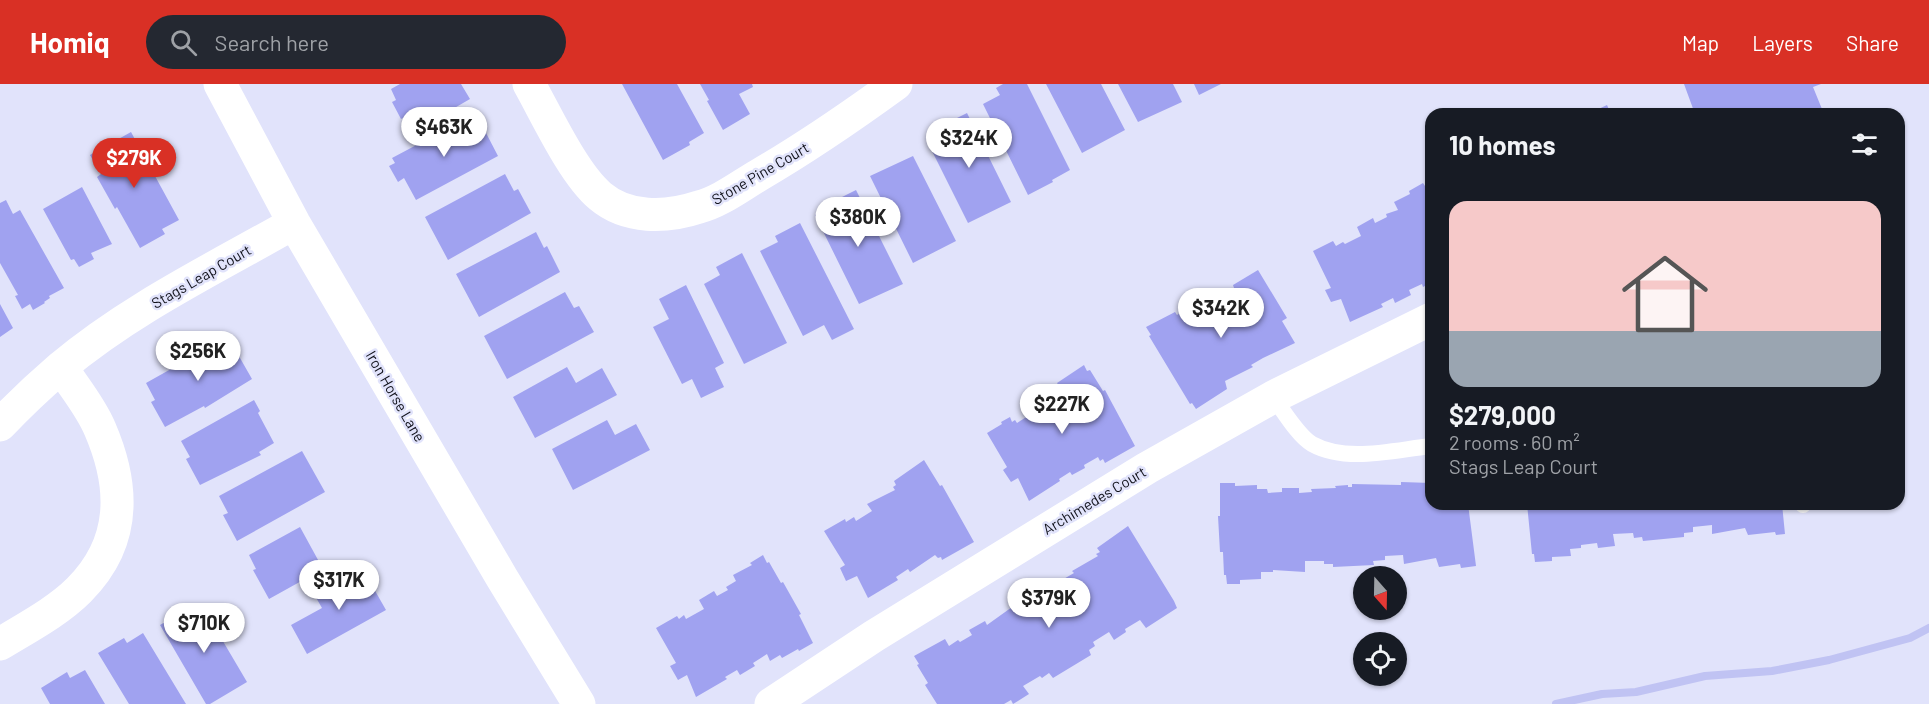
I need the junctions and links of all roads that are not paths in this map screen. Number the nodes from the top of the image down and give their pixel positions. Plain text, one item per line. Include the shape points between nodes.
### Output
1 (220, 84) edge
2 (530, 84) edge
3 (896, 84) edge
4 (294, 223) junction
5 (1425, 322) edge
6 (61, 367) junction
7 (1273, 397) junction
8 (0, 425) edge
9 (1425, 447) edge
10 (0, 644) edge
11 (579, 704) edge
12 (771, 704) edge

1 - 4 street, Iron Horse Lane
2 - 3 street, Stone Pine Court via 582,178 612,205 650,215 701,207 727,195
4 - 6 street, Stags Leap Court via 146,307
4 - 11 street, Iron Horse Lane
5 - 7 street, Archimedes Court
6 - 8 street, Stags Leap Court
6 - 10 street via 99,427 111,458 118,508 114,532 105,556 79,591
7 - 9 lane via 1310,443 1329,451 1356,454
7 - 12 street, Archimedes Court via 1147,468

